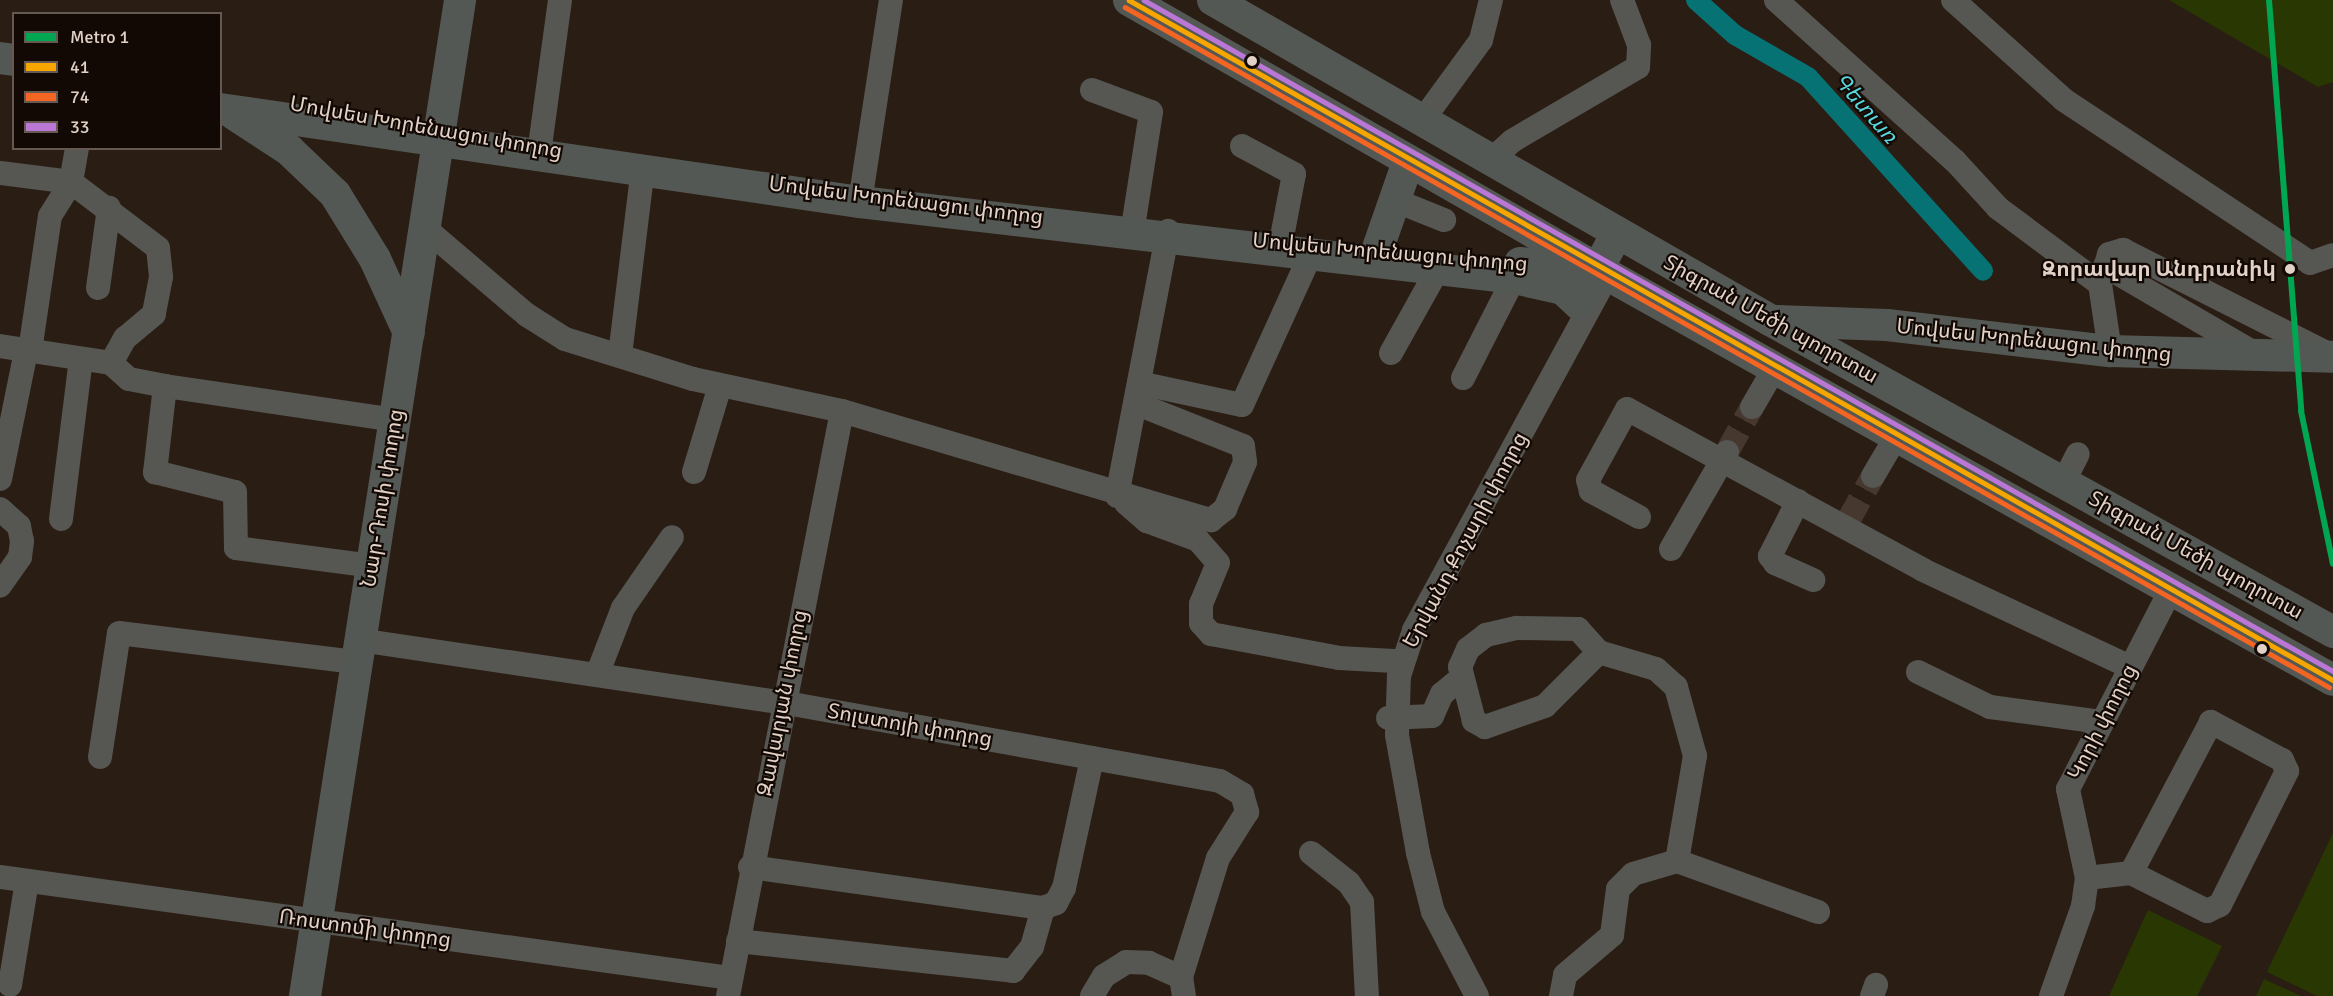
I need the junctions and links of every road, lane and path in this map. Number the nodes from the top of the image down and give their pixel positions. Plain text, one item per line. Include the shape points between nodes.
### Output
1 (460, 0) edge
2 (560, 0) edge
3 (891, 0) edge
4 (1129, 0) edge
5 (1491, 0) edge
6 (1622, 0) edge
7 (1776, 0) edge
8 (1953, 0) edge
9 (1231, 5) edge
10 (1092, 90) dead end
11 (223, 104) edge
12 (1422, 121) junction
13 (440, 132) junction
14 (540, 146) junction
15 (1242, 146) dead end
16 (77, 150) edge
17 (1490, 161) junction
18 (1408, 162) junction
19 (642, 169) junction
20 (0, 173) edge
21 (71, 182) junction
22 (860, 199) junction
23 (1394, 200) junction
24 (108, 208) junction
25 (1444, 220) dead end
26 (1133, 227) junction
27 (427, 230) junction
28 (1168, 235) junction
29 (1622, 236) junction
30 (1281, 242) junction
31 (1377, 251) junction
32 (2333, 255) edge
33 (1310, 256) junction
34 (1438, 269) junction
35 (1603, 272) junction
36 (2103, 275) junction
37 (1514, 278) junction
38 (98, 288) dead end
39 (1579, 304) junction
40 (1770, 320) junction
41 (409, 333) junction
42 (0, 346) edge
43 (28, 351) junction
44 (2110, 351) junction
45 (1391, 353) dead end
46 (620, 356) junction
47 (2333, 356) edge
48 (2261, 357) junction
49 (81, 359) junction
50 (111, 363) junction
51 (1774, 369) junction
52 (1463, 378) dead end
53 (165, 386) junction
54 (720, 386) junction
55 (1137, 393) junction
56 (1752, 407) tunnel mouth
57 (842, 411) junction
58 (394, 420) junction
59 (1896, 437) junction
60 (1725, 456) junction
61 (694, 472) dead end
62 (1873, 476) tunnel mouth
63 (0, 479) edge
64 (1117, 496) junction
65 (1798, 501) junction
66 (0, 509) edge
67 (1639, 517) dead end
68 (61, 519) dead end
69 (672, 537) dead end
70 (1671, 549) dead end
71 (372, 566) junction
72 (1813, 580) dead end
73 (0, 586) edge
74 (2170, 591) junction
75 (2333, 632) edge
76 (357, 651) junction
77 (1591, 657) junction
78 (1394, 661) junction
79 (2130, 667) junction
80 (1918, 672) dead end
81 (597, 675) junction
82 (1460, 679) junction
83 (2333, 680) edge
84 (782, 702) junction
85 (1392, 718) junction
86 (2102, 722) junction
87 (100, 757) dead end
88 (1092, 758) junction
89 (1311, 853) dead end
90 (1677, 861) junction
91 (750, 867) junction
92 (2131, 873) junction
93 (0, 877) edge
94 (2087, 878) junction
95 (27, 881) junction
96 (1043, 908) junction
97 (1818, 912) dead end
98 (316, 921) junction
99 (738, 941) junction
100 (10, 985) dead end
101 (730, 987) edge
102 (1183, 987) edge
103 (305, 996) edge
104 (1092, 996) edge
105 (1367, 996) edge
106 (1468, 996) edge
107 (1477, 996) edge
108 (1561, 996) edge
109 (2051, 996) edge

1 - 13 main road, Նար-Դոսի փողոց
2 - 14 street
3 - 22 street
4 - 18 main road, Տիգրան Մեծի պողոտա
5 - 12 street via 1481,40
6 - 17 street via 1638,45 1638,67 1512,141
7 - 36 street via 1955,160 1998,208
8 - 32 street via 2064,100 2310,263
9 - 12 main road, Տիգրան Մեծի պողոտա
10 - 26 street via 1151,112
11 - 13 main road, Մովսես Խորենացու փողոց
11 - 41 main road via 289,150 335,194 375,259
12 - 17 main road, Տիգրան Մեծի պողոտա
13 - 14 main road, Մովսես Խորենացու փողոց
13 - 19 main road, Մովսես Խորենացու փողոց
13 - 27 main road, Նար-Դոսի փողոց
14 - 19 main road, Մովսես Խորենացու փողոց
15 - 30 street via 1294,174
16 - 21 street
17 - 29 main road, Տիգրան Մեծի պողոտա
18 - 23 main road
18 - 35 main road, Տիգրան Մեծի պողոտա
19 - 22 main road, Մովսես Խորենացու փողոց
19 - 46 street
20 - 21 street
21 - 24 street
21 - 43 street via 50,216
22 - 26 main road, Մովսես Խորենացու փողոց
22 - 28 main road, Մովսես Խորենացու փողոց
23 - 25 street
23 - 31 main road
24 - 38 street
24 - 50 street via 158,248 160,277 154,314 125,338
26 - 28 main road, Մովսես Խորենացու փողոց
27 - 41 main road, Նար-Դոսի փողոց
27 - 46 street via 553,333
28 - 30 main road, Մովսես Խորենացու փողոց
28 - 33 main road, Մովսես Խորենացու փողոց
28 - 55 street
29 - 35 main road
29 - 40 main road, Տիգրան Մեծի պողոտա
30 - 31 main road, Մովսես Խորենացու փողոց
31 - 35 main road, Մովսես Խորենացու փողոց
33 - 34 main road, Մովսես Խորենացու փողոց
33 - 55 street via 1242,405
34 - 37 main road, Մովսես Խորենացու փողոց
34 - 45 street
35 - 39 main road, Երվանդ Քոչարի փողոց
35 - 51 main road, Տիգրան Մեծի պողոտա
35 - 85 street, Երվանդ Քոչարի փողոց via 1414,630 1399,675
36 - 44 street
36 - 47 street via 2109,254 2123,250
36 - 48 street
37 - 39 main road, Մովսես Խորենացու փողոց via 1563,290
37 - 52 street
39 - 78 street, Երվանդ Քոչարի փողոց via 1405,629
40 - 44 main road, Մովսես Խորենացու փողոց via 1887,326
40 - 75 main road, Տիգրան Մեծի պողոտա via 2071,468
41 - 58 main road, Նար-Դոսի փողոց
42 - 43 street
43 - 49 street
43 - 63 street
44 - 48 main road, Մովսես Խորենացու փողոց
46 - 54 street
47 - 48 main road, Մովսես Խորենացու փողոց
49 - 50 street
49 - 68 street
50 - 53 street via 129,379
51 - 56 street
51 - 59 main road, Տիգրան Մեծի պողոտա
53 - 58 street
53 - 71 street via 155,472 235,492 236,548
54 - 57 street
54 - 61 street
55 - 64 street
55 - 64 street via 1243,446 1245,462 1225,509 1211,520
57 - 64 street
57 - 84 street, Զավարյան փողոց
58 - 71 main road, Նար-Դոսի փողոց
59 - 62 street
59 - 74 main road, Տիգրան Մեծի պողոտա
60 - 65 street
60 - 67 street via 1627,409 1588,480 1591,491
60 - 70 street
64 - 78 street via 1147,520 1198,540 1218,563 1201,604 1201,623 1211,634 1339,658
65 - 72 street via 1770,556 1775,563
65 - 79 street
66 - 73 street via 19,526 22,541 20,557
69 - 81 street via 623,608
71 - 76 main road, Նար-Դոսի փողոց
74 - 79 street, Կորի փողոց
74 - 83 main road, Տիգրան Մեծի պողոտա
76 - 81 street, Տոլստոյի փողոց
76 - 87 street, Տոլստոյի փողոց via 119,633
76 - 98 main road, Նար-Դոսի փողոց
77 - 82 street via 1578,629 1517,628 1486,635 1468,649
77 - 82 street via 1545,706 1485,727 1474,721
77 - 90 street via 1656,669 1676,687 1695,756
78 - 85 street, Երվանդ Քոչարի փողոց
79 - 86 street, Կորի փողոց
80 - 86 street via 1990,707
81 - 84 street, Տոլստոյի փողոց
82 - 85 street via 1442,694 1432,716
84 - 88 street, Տոլստոյի փողոց
84 - 91 street, Զավարյան փողոց
85 - 106 street, Երվանդ Քոչարի փողոց via 1394,771 1428,915
85 - 107 street, Երվանդ Քոչարի փողոց via 1433,912
86 - 94 street, Կորի փողոց via 2068,789
88 - 96 street via 1064,888 1056,903
88 - 102 street, Տոլստոյի փողոց via 1220,781 1242,794 1247,812 1218,858
89 - 105 street via 1349,882 1362,902
90 - 97 street
90 - 108 street via 1633,874 1618,889 1612,935 1565,975
91 - 96 street
91 - 99 street, Զավարյան փողոց
92 - 92 street via 2211,722 2282,760 2287,771 2220,905 2207,911
92 - 94 street
93 - 95 street, Ռոստոմի փողոց
94 - 109 street, Կորի փողոց via 2084,906
95 - 98 street, Ռոստոմի փողոց
95 - 100 street
96 - 99 street via 1032,947 1013,971
98 - 101 street, Ռոստոմի փողոց
98 - 103 main road, Նար-Դոսի փողոց
99 - 101 street, Զավարյան փողոց
102 - 104 street via 1149,963 1126,962 1104,976

